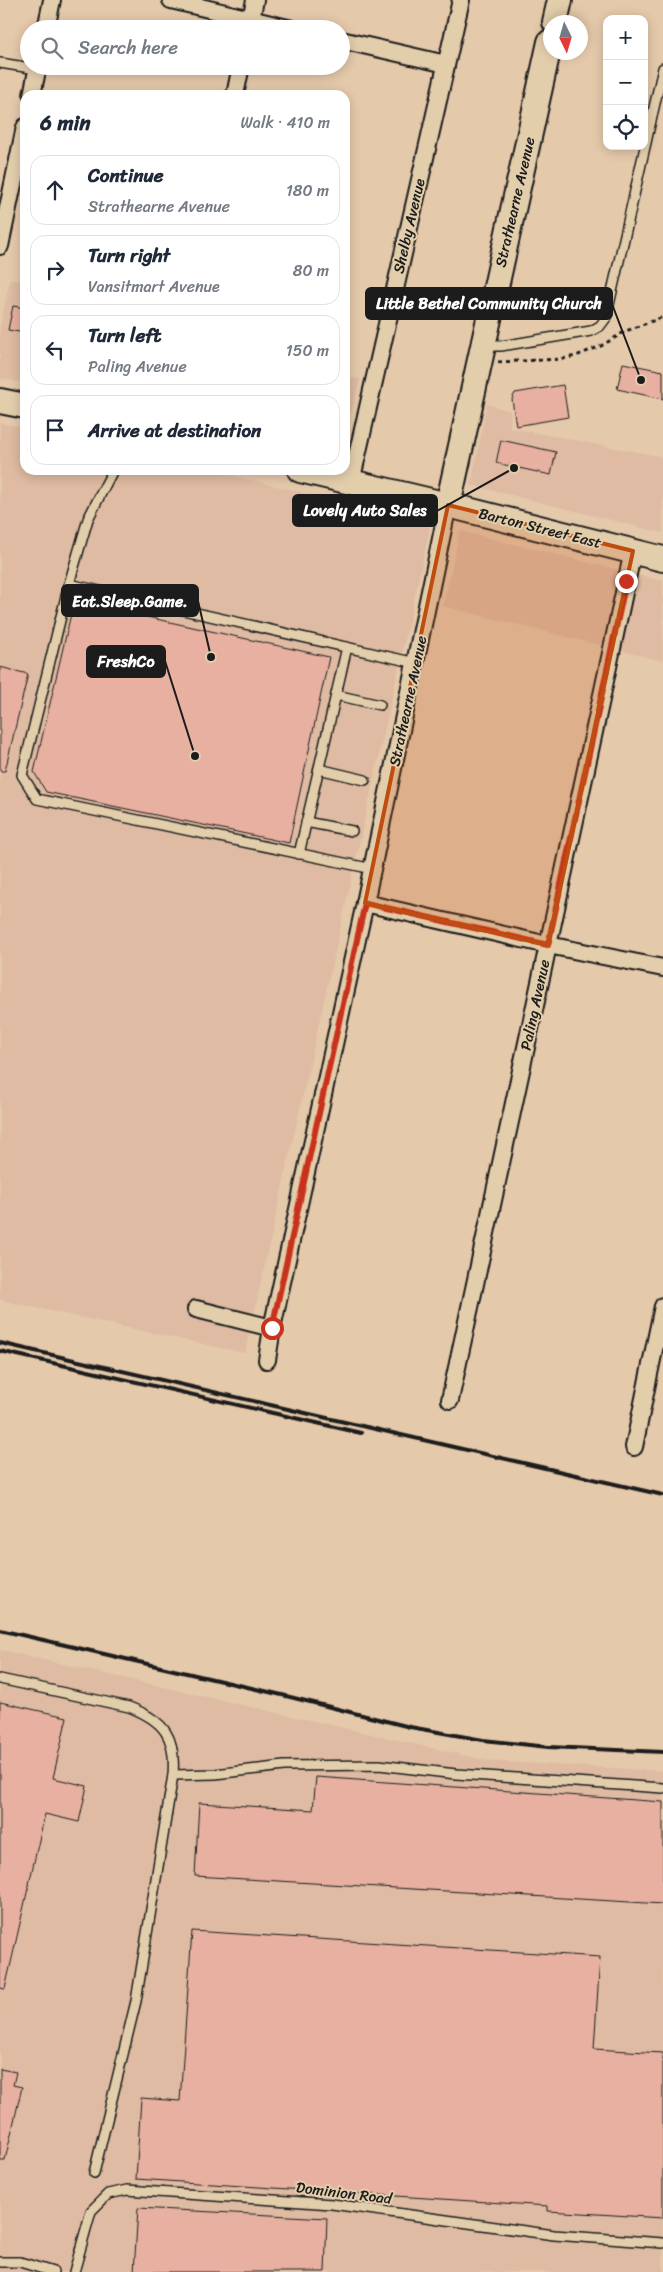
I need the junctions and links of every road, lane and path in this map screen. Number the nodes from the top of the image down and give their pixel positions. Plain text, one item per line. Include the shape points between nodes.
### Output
1 (52, 0) edge
2 (171, 0) edge
3 (256, 0) edge
4 (460, 0) edge
5 (560, 0) edge
6 (557, 15) edge
7 (48, 20) edge
8 (237, 20) edge
9 (251, 20) edge
10 (350, 42) edge
11 (546, 60) edge
12 (0, 63) edge
13 (446, 64) junction
14 (20, 66) edge
15 (663, 68) edge
16 (36, 75) edge
17 (239, 75) edge
18 (33, 90) edge
19 (236, 90) edge
20 (20, 151) edge
21 (0, 246) edge
22 (663, 317) edge
23 (481, 353) junction
24 (0, 400) edge
25 (20, 405) edge
26 (110, 475) edge
27 (322, 475) edge
28 (352, 482) junction
29 (448, 504) junction
30 (633, 552) junction
31 (663, 559) edge
32 (69, 584) junction
33 (347, 647) junction
34 (416, 663) junction
35 (336, 694) junction
36 (380, 705) dead end
37 (319, 769) junction
38 (365, 780) dead end
39 (306, 822) junction
40 (352, 831) dead end
41 (299, 854) junction
42 (372, 869) junction
43 (365, 903) junction
44 (548, 945) junction
45 (663, 968) edge
46 (663, 1306) edge
47 (196, 1309) dead end
48 (272, 1328) junction
49 (267, 1360) dead end
50 (450, 1400) dead end
51 (634, 1447) dead end
52 (0, 1678) edge
53 (173, 1775) junction
54 (663, 1788) edge
55 (94, 2173) dead end
56 (663, 2243) edge
57 (0, 2262) edge
58 (53, 2272) edge
59 (74, 2272) edge

1 - 7 street
2 - 8 street
3 - 9 street
4 - 13 street, Shelby Avenue
5 - 6 street
10 - 13 street
11 - 23 street, Strathearne Avenue
12 - 14 lane
13 - 28 street, Shelby Avenue
15 - 23 lane via 606,318 591,331 501,346
16 - 18 street
17 - 19 street
20 - 21 street
22 - 23 path via 626,331 601,346 562,359 505,362
23 - 29 street, Strathearne Avenue
24 - 25 street
26 - 32 lane via 88,519
27 - 28 street, Barton Street East
28 - 29 street, Barton Street East
29 - 30 street, Barton Street East
29 - 34 street, Strathearne Avenue
30 - 31 street, Barton Street East
30 - 44 street, Paling Avenue
32 - 33 lane
32 - 41 lane via 22,774 38,799
33 - 34 lane
33 - 35 lane
34 - 42 street, Strathearne Avenue
35 - 36 lane
35 - 37 lane
37 - 38 lane
37 - 39 lane
39 - 40 lane
39 - 41 lane
41 - 42 lane
42 - 43 street, Strathearne Avenue
43 - 44 street
43 - 48 street, Strathearne Avenue
44 - 45 street
44 - 50 street, Paling Avenue
46 - 51 street
47 - 48 street
48 - 49 street, Strathearne Avenue
52 - 53 lane via 129,1707 146,1714 161,1726 171,1742
53 - 54 lane via 284,1766 379,1765 456,1774
53 - 55 lane via 140,1983
56 - 59 lane, Dominion Road via 554,2235 332,2204 128,2190 108,2194 91,2211
57 - 58 lane via 20,2262

